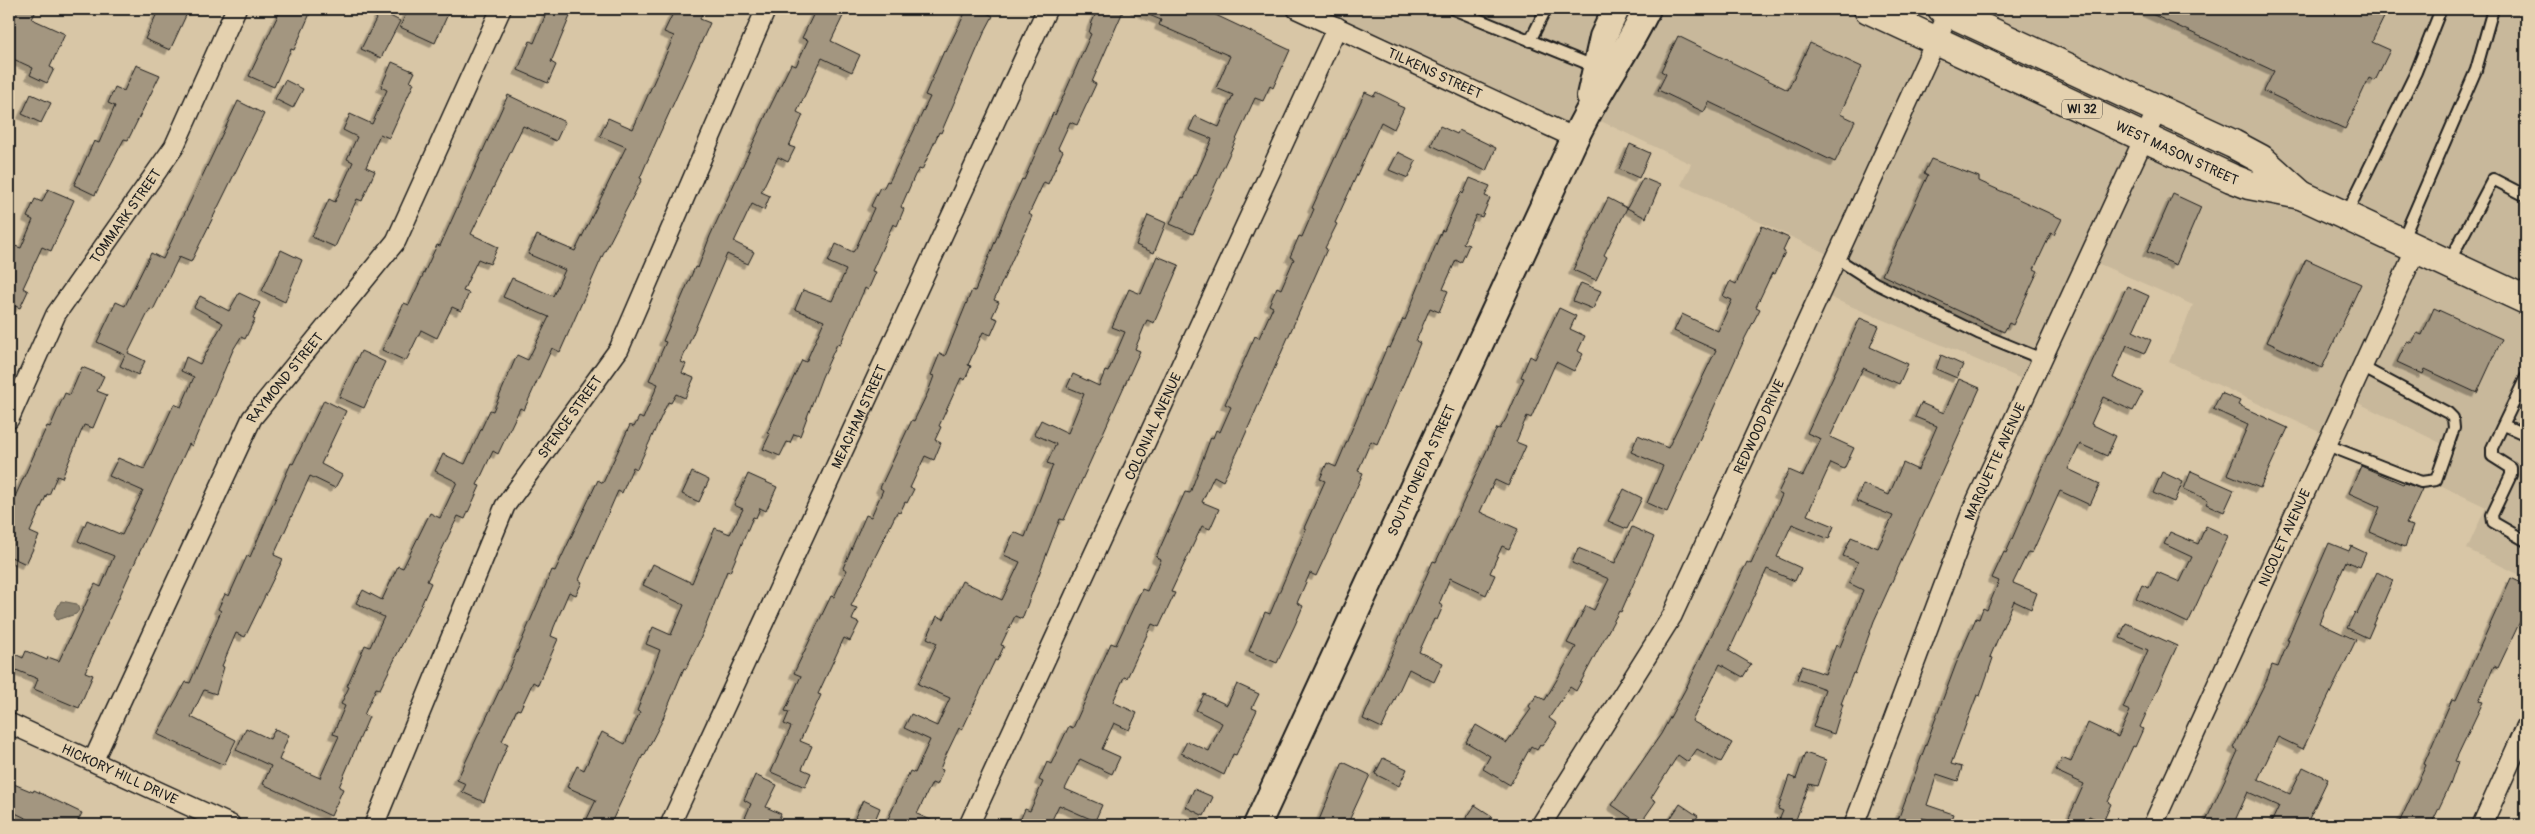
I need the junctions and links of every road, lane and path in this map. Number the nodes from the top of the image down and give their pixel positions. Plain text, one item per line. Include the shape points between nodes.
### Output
1 (236, 9) edge
2 (500, 9) edge
3 (766, 9) edge
4 (1047, 9) edge
5 (1297, 9) edge
6 (1453, 9) edge
7 (1546, 9) edge
8 (1616, 9) edge
9 (1647, 9) edge
10 (1868, 9) edge
11 (2441, 9) edge
12 (2493, 9) edge
13 (1946, 10) edge
14 (1337, 27) junction
15 (1936, 40) junction
16 (1530, 41) junction
17 (1596, 67) junction
18 (2158, 108) junction
19 (1586, 114) junction
20 (2144, 137) junction
21 (1575, 138) junction
22 (2301, 195) junction
23 (2526, 196) edge
24 (2346, 216) junction
25 (2409, 245) junction
26 (1836, 258) junction
27 (2448, 263) junction
28 (2526, 300) edge
29 (2042, 359) junction
30 (2362, 368) junction
31 (2526, 377) edge
32 (9, 419) edge
33 (2504, 425) junction
34 (2526, 436) edge
35 (2327, 445) junction
36 (2526, 541) edge
37 (9, 723) edge
38 (2526, 727) edge
39 (93, 761) junction
40 (231, 825) edge
41 (374, 825) edge
42 (670, 825) edge
43 (969, 825) edge
44 (1257, 825) edge
45 (1541, 825) edge
46 (1854, 825) edge
47 (2153, 825) edge
48 (2482, 825) edge

1 - 32 street, TOMMARK STREET via 174,147 56,314
2 - 39 street, RAYMOND STREET via 396,241 252,418
3 - 41 street, SPENCE STREET via 619,349 505,506
4 - 42 street, MEACHAM STREET
5 - 14 street, TILKENS STREET
6 - 16 lane
7 - 16 lane
8 - 17 street, SOUTH ONEIDA STREET via 1603,36
9 - 19 street, SOUTH ONEIDA STREET via 1629,47
10 - 15 main road, WEST MASON STREET / WI 32
11 - 24 lane via 2416,72
12 - 25 lane via 2476,70
13 - 15 street, REDWOOD DRIVE
13 - 18 main road, WEST MASON STREET / WI 32
14 - 21 street, TILKENS STREET
14 - 43 street, COLONIAL AVENUE
15 - 20 main road, WEST MASON STREET / WI 32
15 - 26 street, REDWOOD DRIVE
16 - 17 lane
17 - 19 street, SOUTH ONEIDA STREET
18 - 20 street, MARQUETTE AVENUE
18 - 22 main road, WEST MASON STREET / WI 32 via 2261,159
19 - 21 street, SOUTH ONEIDA STREET
20 - 22 main road, WEST MASON STREET / WI 32 via 2249,184
20 - 29 street, MARQUETTE AVENUE
21 - 44 street, SOUTH ONEIDA STREET
22 - 24 main road, WEST MASON STREET / WI 32
23 - 27 lane via 2493,179
24 - 25 main road, WEST MASON STREET / WI 32
25 - 27 main road, WEST MASON STREET / WI 32
25 - 30 street, NICOLET AVENUE
26 - 29 lane via 1875,283 1978,333
26 - 45 street, REDWOOD DRIVE via 1672,616
27 - 28 main road, WEST MASON STREET / WI 32
29 - 46 street, MARQUETTE AVENUE via 1973,508
30 - 35 street, NICOLET AVENUE
30 - 35 lane via 2453,418 2454,428 2436,480 2421,482
31 - 33 lane
33 - 34 lane
33 - 36 lane via 2492,448 2492,456 2511,468 2511,475 2492,515 2493,522
35 - 47 street, NICOLET AVENUE
37 - 39 street, HICKORY HILL DRIVE
38 - 48 street
39 - 40 street, HICKORY HILL DRIVE

